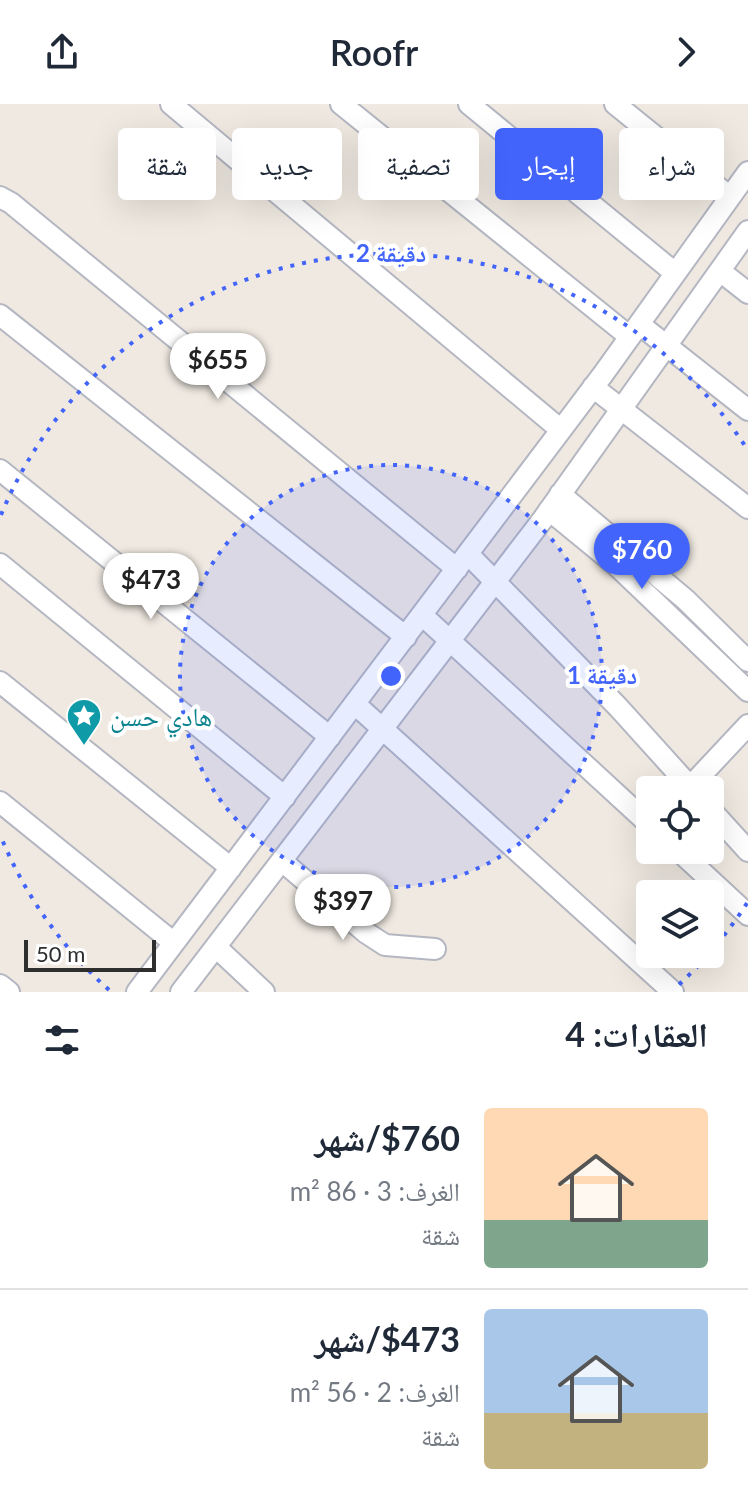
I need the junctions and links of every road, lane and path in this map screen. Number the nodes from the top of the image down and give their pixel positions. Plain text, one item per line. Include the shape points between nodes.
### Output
1 (171, 104) edge
2 (341, 104) edge
3 (469, 104) edge
4 (615, 104) edge
5 (748, 172) edge
6 (0, 197) edge
7 (730, 197) junction
8 (748, 231) edge
9 (720, 271) junction
10 (675, 273) junction
11 (748, 293) edge
12 (0, 315) edge
13 (634, 331) junction
14 (665, 344) junction
15 (593, 387) junction
16 (620, 408) junction
17 (748, 410) edge
18 (561, 430) junction
19 (0, 470) edge
20 (554, 502) junction
21 (748, 508) edge
22 (462, 561) junction
23 (0, 564) edge
24 (495, 582) junction
25 (422, 615) junction
26 (406, 637) junction
27 (450, 641) junction
28 (748, 661) edge
29 (0, 682) edge
30 (748, 691) edge
31 (355, 704) junction
32 (748, 725) edge
33 (383, 729) junction
34 (330, 737) junction
35 (680, 776) edge
36 (702, 776) edge
37 (285, 797) junction
38 (0, 802) edge
39 (636, 812) edge
40 (724, 824) edge
41 (748, 851) edge
42 (282, 861) junction
43 (693, 864) edge
44 (231, 868) junction
45 (748, 915) edge
46 (174, 943) junction
47 (216, 947) junction
48 (435, 949) dead end
49 (0, 985) edge
50 (9, 992) edge
51 (137, 992) edge
52 (181, 992) edge
53 (264, 992) edge
54 (673, 992) edge

1 - 18 street
2 - 13 street
3 - 10 street
4 - 7 street
5 - 7 street
6 - 22 street
7 - 10 street
8 - 9 street
9 - 11 street
9 - 14 street
10 - 13 street
12 - 26 street
13 - 14 street
13 - 15 street
14 - 16 street
14 - 17 street
15 - 16 street
15 - 18 street
16 - 20 street
16 - 21 street
18 - 22 street
19 - 34 street
20 - 24 street
20 - 28 street via 686,600
20 - 30 street
22 - 24 street
22 - 25 street
23 - 37 street
24 - 27 street
24 - 35 street
25 - 26 street
25 - 27 street
26 - 31 street
27 - 33 street
27 - 39 street
29 - 44 street
31 - 33 street
31 - 34 street
32 - 36 street
33 - 42 street
33 - 54 street
34 - 37 street
37 - 44 street
38 - 46 street
40 - 41 street
42 - 47 street
42 - 48 street via 385,945
43 - 45 street
44 - 46 street
46 - 51 street
47 - 52 street
47 - 53 street
49 - 50 street

